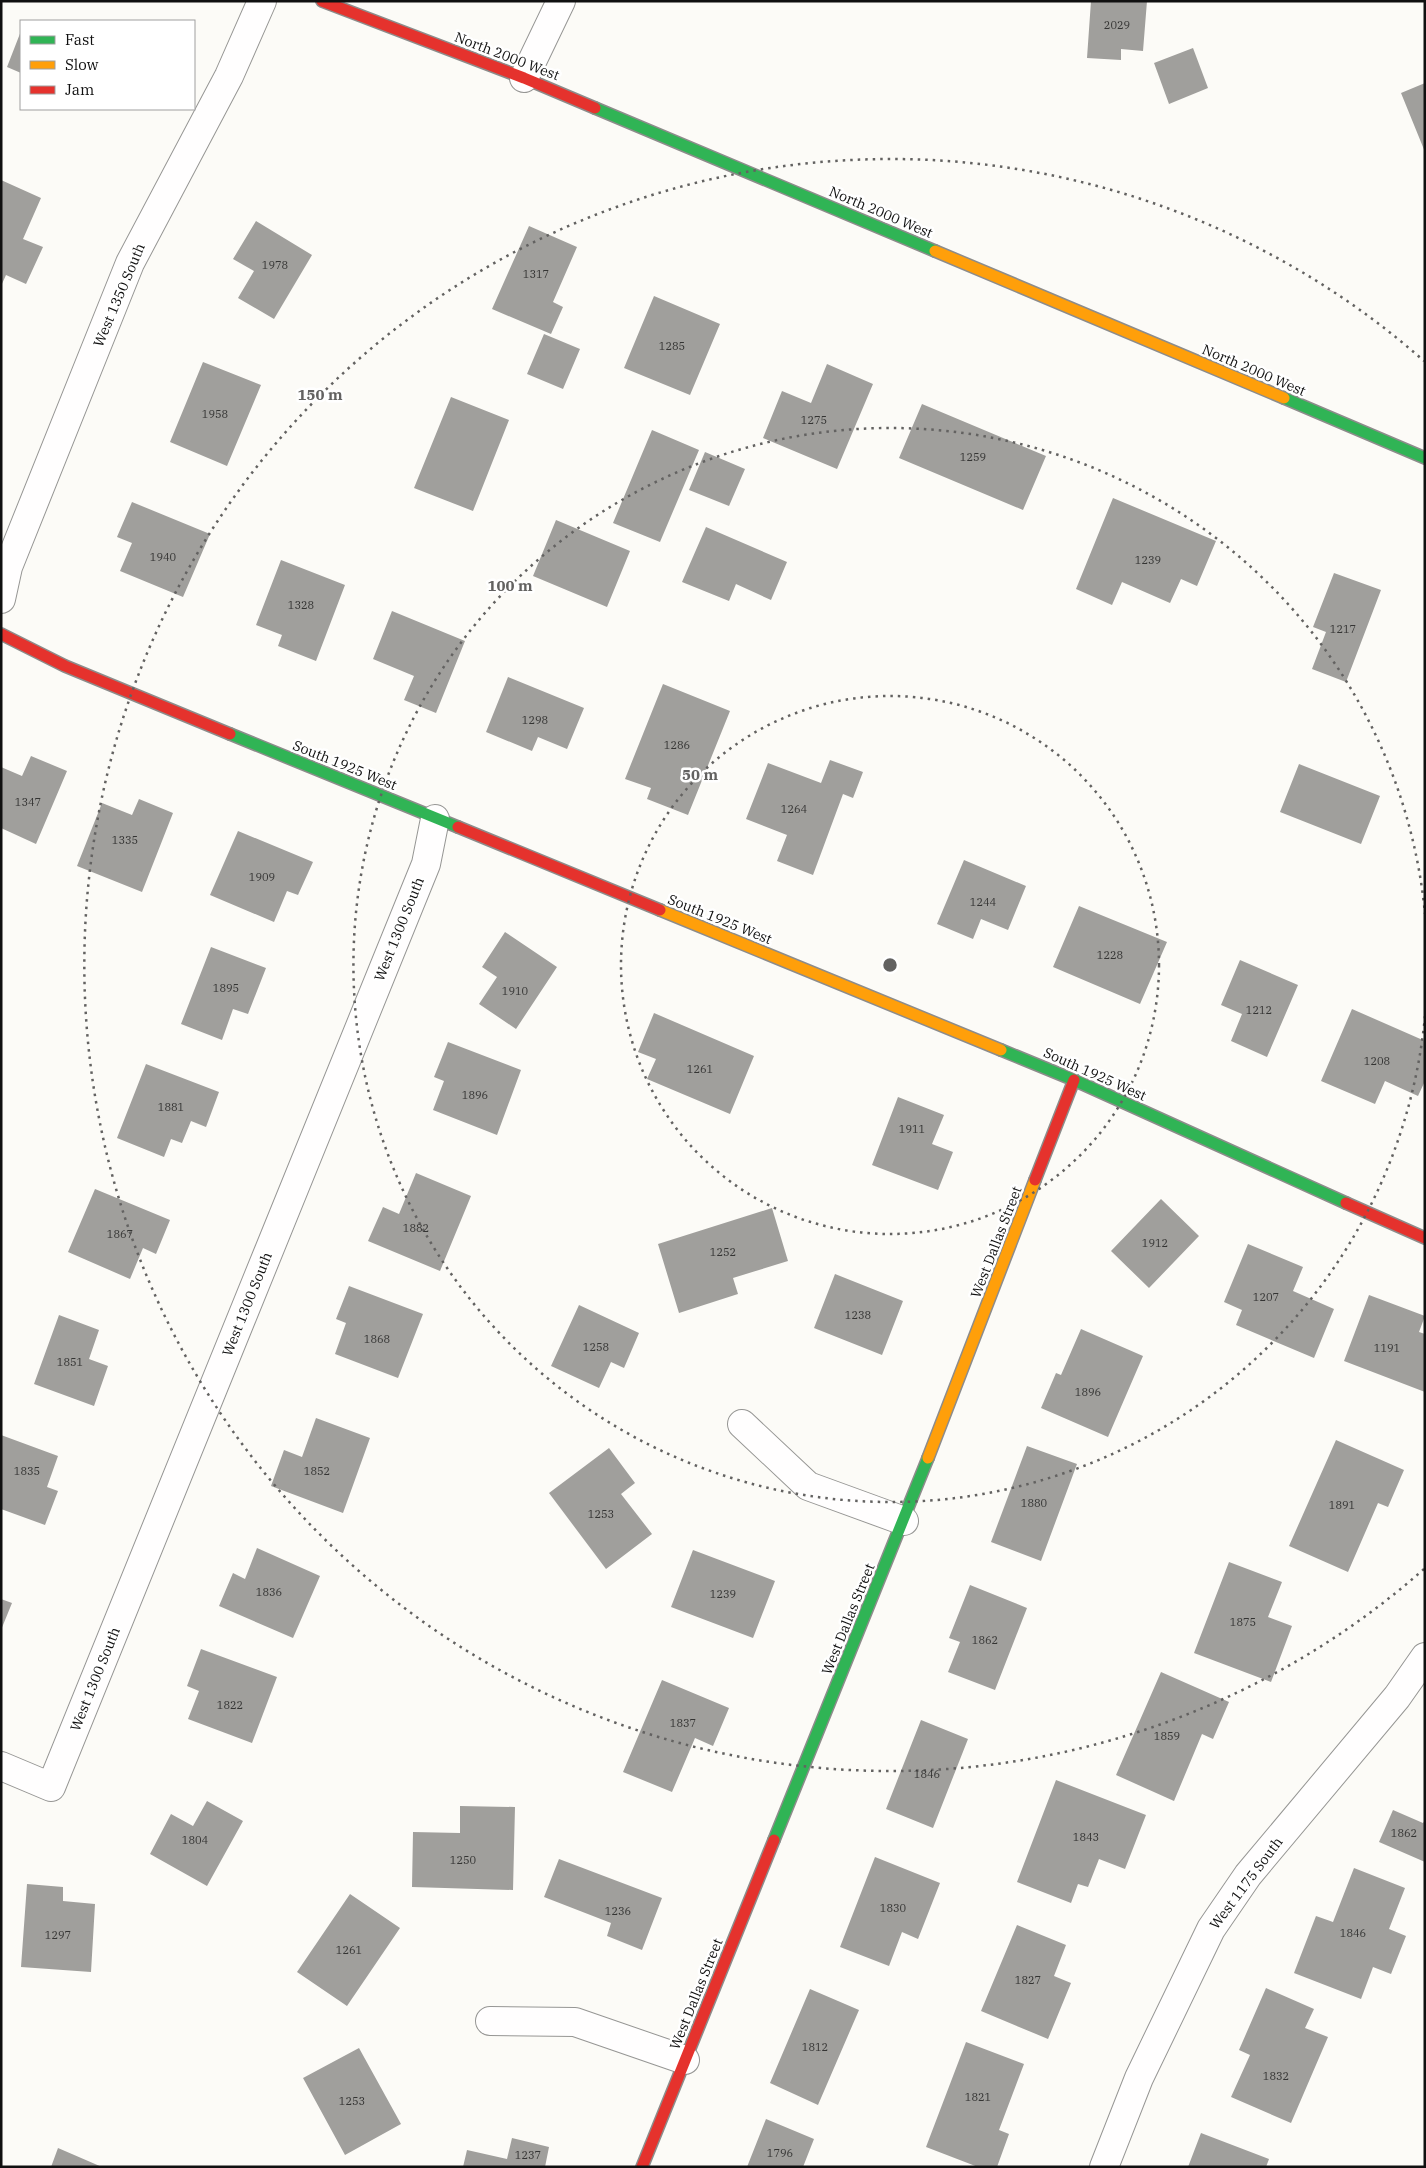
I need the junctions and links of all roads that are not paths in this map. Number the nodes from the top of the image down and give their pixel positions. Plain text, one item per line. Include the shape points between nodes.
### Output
1 (262, 1) edge
2 (322, 1) edge
3 (561, 1) edge
4 (524, 78) junction
5 (1425, 458) edge
6 (1, 599) edge
7 (1, 634) edge
8 (435, 819) junction
9 (1074, 1080) junction
10 (1425, 1238) edge
11 (742, 1424) dead end
12 (904, 1521) junction
13 (1425, 1657) edge
14 (1, 1766) edge
15 (490, 2021) dead end
16 (685, 2060) junction
17 (642, 2167) edge
18 (1104, 2167) edge

1 - 6 street, West 1350 South via 229,76 130,263 8,567
2 - 4 street, North 2000 West
3 - 4 street
4 - 5 street, North 2000 West
7 - 8 street, South 1925 West via 64,666
8 - 9 street, South 1925 West
8 - 14 street, West 1300 South via 426,864 51,1787
9 - 10 street, South 1925 West
9 - 12 street, West Dallas Street
11 - 12 street via 808,1486
12 - 16 street, West Dallas Street
13 - 18 street, West 1175 South via 1397,1697 1248,1875 1210,1929 1139,2078
15 - 16 street via 575,2022
16 - 17 street, West Dallas Street

